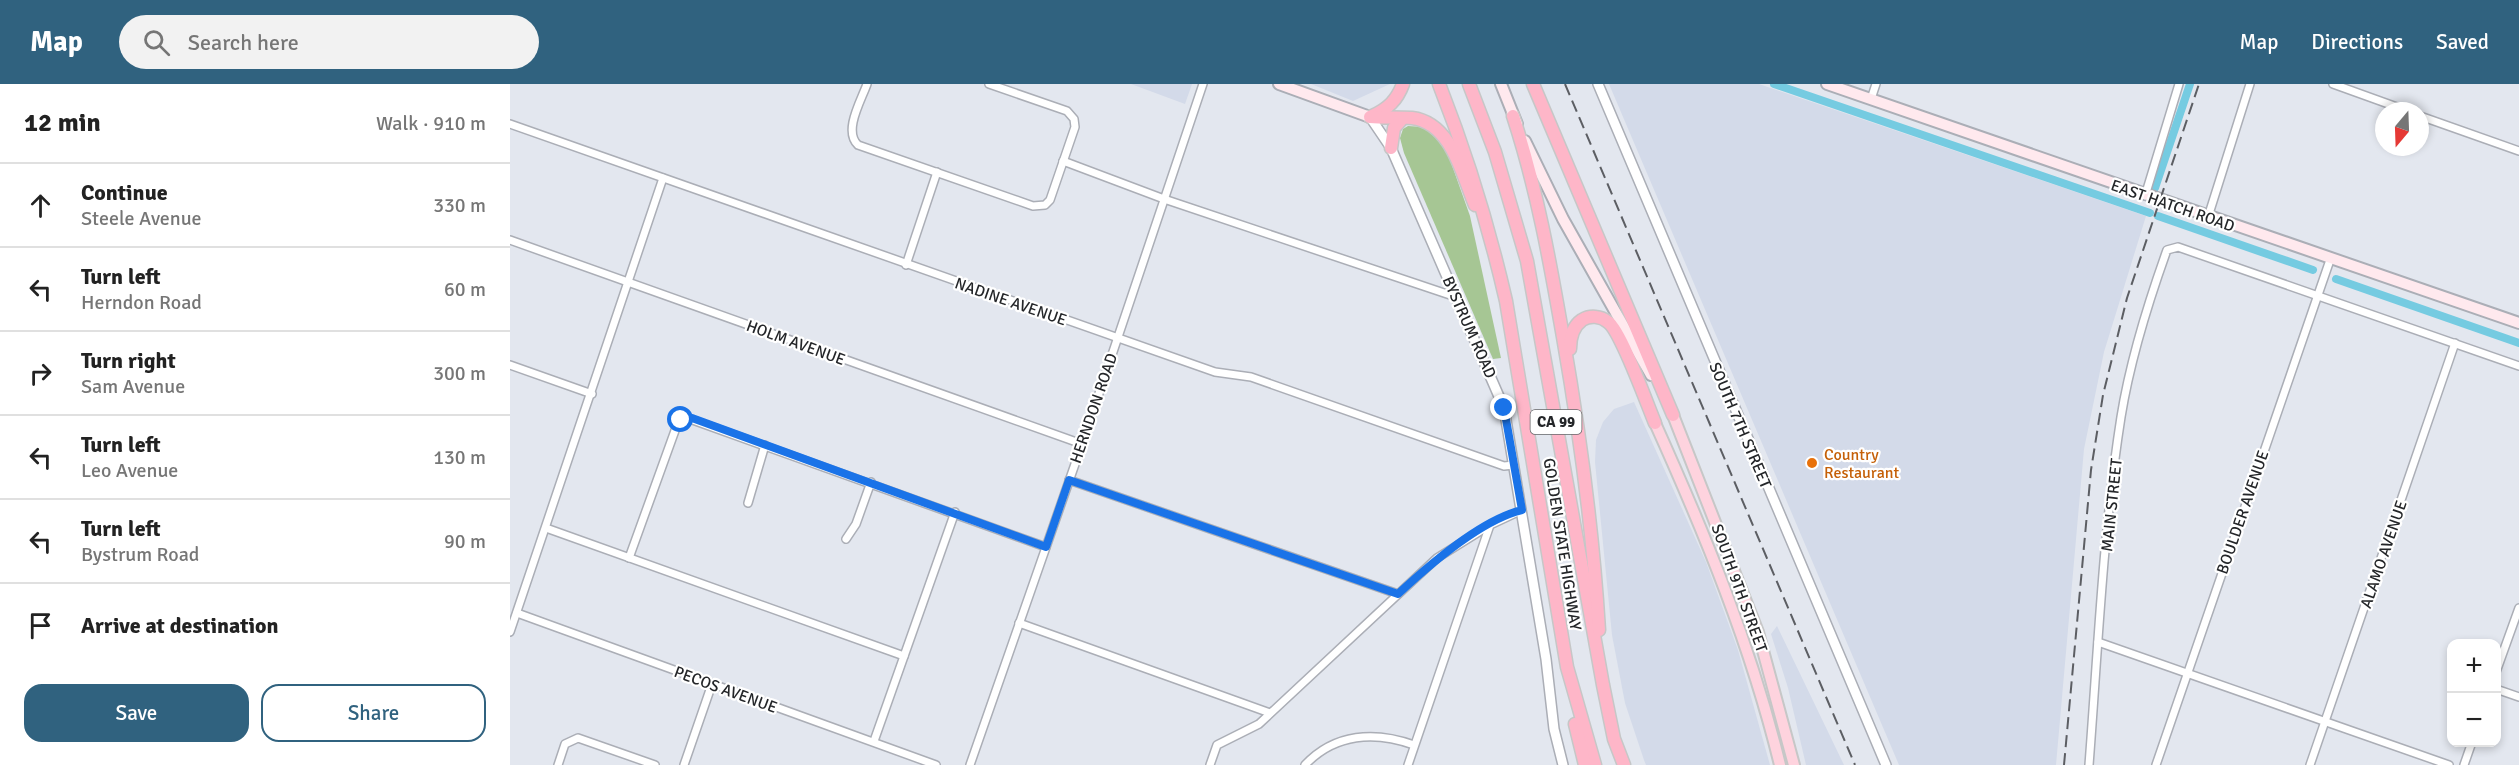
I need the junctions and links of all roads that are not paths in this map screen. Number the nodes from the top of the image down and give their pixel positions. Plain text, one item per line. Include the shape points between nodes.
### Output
1 (867, 84) edge
2 (989, 84) edge
3 (1203, 84) edge
4 (1279, 84) edge
5 (1403, 84) edge
6 (1439, 84) edge
7 (1469, 84) edge
8 (1501, 84) edge
9 (1533, 84) edge
10 (1598, 84) edge
11 (1827, 84) edge
12 (1876, 84) edge
13 (2179, 84) edge
14 (2250, 84) edge
15 (2333, 84) edge
16 (1871, 99) junction
17 (2383, 102) edge
18 (1513, 116) junction
19 (1370, 117) junction
20 (1402, 119) junction
21 (2429, 119) edge
22 (510, 124) edge
23 (1391, 148) junction
24 (2519, 151) edge
25 (1063, 161) junction
26 (938, 172) junction
27 (663, 178) junction
28 (2145, 196) junction
29 (1164, 199) junction
30 (2208, 217) junction
31 (510, 240) edge
32 (1496, 256) junction
33 (2330, 260) junction
34 (906, 265) junction
35 (629, 282) junction
36 (2318, 295) junction
37 (1456, 297) junction
38 (2519, 323) edge
39 (1117, 338) junction
40 (2455, 344) junction
41 (510, 364) edge
42 (2519, 366) edge
43 (1571, 377) junction
44 (592, 394) junction
45 (1673, 414) junction
46 (1655, 423) joint
47 (1082, 444) junction
48 (765, 445) junction
49 (1514, 465) junction
50 (1069, 480) junction
51 (871, 482) junction
52 (748, 503) dead end
53 (1522, 510) junction
54 (955, 512) junction
55 (1490, 525) junction
56 (546, 528) junction
57 (846, 539) dead end
58 (1046, 547) junction
59 (629, 558) junction
60 (1398, 594) junction
61 (2519, 608) edge
62 (516, 613) junction
63 (1019, 623) junction
64 (510, 632) edge
65 (2098, 642) junction
66 (904, 656) junction
67 (2501, 658) edge
68 (1567, 667) junction
69 (2187, 672) junction
70 (712, 684) junction
71 (1773, 684) junction
72 (1603, 685) junction
73 (1759, 687) junction
74 (2501, 691) edge
75 (2519, 697) edge
76 (1270, 713) junction
77 (2325, 722) junction
78 (874, 741) junction
79 (1414, 746) junction
80 (2470, 747) edge
81 (558, 765) edge
82 (655, 765) edge
83 (684, 765) edge
84 (936, 765) edge
85 (970, 765) edge
86 (1210, 765) edge
87 (1305, 765) edge
88 (1408, 765) edge
89 (1563, 765) edge
90 (1586, 765) edge
91 (1595, 765) edge
92 (1624, 765) edge
93 (1780, 765) edge
94 (1794, 765) edge
95 (1886, 765) edge
96 (2089, 765) edge
97 (2156, 765) edge
98 (2310, 765) edge
99 (2449, 765) edge
100 (2464, 765) edge

1 - 26 street via 851,130 854,141
2 - 25 street via 1067,111 1075,127
3 - 29 street, HERNDON ROAD
4 - 19 main road
5 - 19 highway via 1395,101
6 - 32 highway, GOLDEN STATE HIGHWAY / CA 99 via 1473,177
7 - 72 highway, GOLDEN STATE HIGHWAY / CA 99 via 1495,152 1527,261
8 - 18 main road
9 - 45 highway
10 - 95 street, SOUTH 7TH STREET
11 - 16 main road, EAST HATCH ROAD
12 - 16 street
13 - 28 street
14 - 30 street
15 - 17 street
16 - 28 main road, EAST HATCH ROAD
18 - 43 highway via 1547,241
18 - 45 main road via 1563,219
19 - 20 highway
19 - 23 street, BYSTRUM ROAD
20 - 23 highway via 1394,128
20 - 32 highway via 1428,123 1447,140
21 - 24 street
22 - 27 street, NADINE AVENUE
23 - 37 street, BYSTRUM ROAD
25 - 26 street via 1045,205 1033,206
25 - 29 street
26 - 34 street
27 - 34 street, NADINE AVENUE
27 - 35 street
28 - 30 main road, EAST HATCH ROAD
29 - 37 street
29 - 39 street, HERNDON ROAD
30 - 33 main road, EAST HATCH ROAD
31 - 35 street, HOLM AVENUE
32 - 68 highway, GOLDEN STATE HIGHWAY / CA 99
33 - 36 street, BOULDER AVENUE
33 - 38 main road, EAST HATCH ROAD
34 - 39 street, NADINE AVENUE
35 - 44 street
35 - 47 street, HOLM AVENUE
36 - 40 street
36 - 65 street, MAIN STREET via 2178,247 2167,250 2122,415
36 - 69 street, BOULDER AVENUE
37 - 49 street, BYSTRUM ROAD via 1501,400
39 - 47 street, HERNDON ROAD
39 - 49 street, NADINE AVENUE via 1215,372 1251,377 1504,466
40 - 42 street
40 - 77 street, ALAMO AVENUE
41 - 44 street
43 - 46 highway via 1570,346 1575,326 1597,316 1608,321
43 - 72 highway via 1590,515
44 - 56 street
45 - 71 main road, SOUTH 9TH STREET via 1738,576
46 - 73 main road, SOUTH 9TH STREET via 1725,586
47 - 50 street, HERNDON ROAD
48 - 51 street
48 - 52 street
48 - 59 street via 692,418 683,420 677,426
49 - 53 street, BYSTRUM ROAD
50 - 58 street, HERNDON ROAD
50 - 60 street
51 - 54 street
51 - 57 street via 856,524
53 - 55 street
53 - 89 street, BYSTRUM ROAD via 1554,729
54 - 58 street
54 - 66 street
55 - 60 street via 1437,558
55 - 79 street
56 - 59 street
56 - 62 street
58 - 63 street, HERNDON ROAD
59 - 66 street
60 - 76 street
61 - 67 street
62 - 64 street
62 - 70 street, PECOS AVENUE
63 - 76 street
63 - 85 street, HERNDON ROAD
65 - 69 street
65 - 96 street, MAIN STREET
66 - 78 street
68 - 90 highway via 1578,743
68 - 91 highway, GOLDEN STATE HIGHWAY / CA 99
69 - 77 street
69 - 97 street, BOULDER AVENUE
70 - 78 street, PECOS AVENUE
70 - 83 street
71 - 73 main road
71 - 94 main road, SOUTH 9TH STREET
72 - 92 highway, GOLDEN STATE HIGHWAY / CA 99 via 1614,739
73 - 93 main road, SOUTH 9TH STREET
74 - 75 street
76 - 86 street via 1259,724 1217,745
77 - 98 street, ALAMO AVENUE
77 - 99 street
78 - 84 street, PECOS AVENUE
79 - 87 street via 1389,738 1362,736 1330,746
79 - 88 street
80 - 100 street
81 - 82 street via 565,744 578,738

